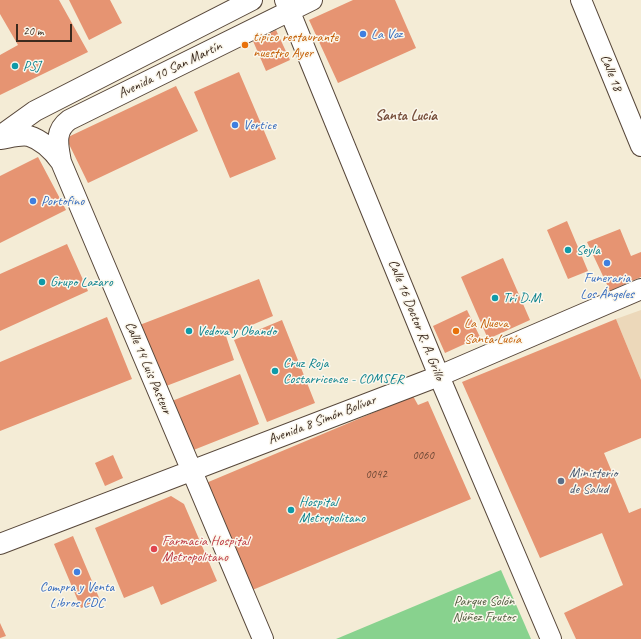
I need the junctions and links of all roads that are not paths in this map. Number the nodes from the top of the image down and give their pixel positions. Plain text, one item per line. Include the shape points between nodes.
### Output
1 (252, 0) edge
2 (312, 0) edge
3 (581, 0) edge
4 (287, 5) edge
5 (0, 136) edge
6 (0, 139) edge
7 (641, 146) edge
8 (61, 162) junction
9 (641, 289) edge
10 (439, 376) junction
11 (191, 471) junction
12 (0, 544) edge
13 (263, 639) edge
14 (550, 639) edge

1 - 5 street, Avenida 10 San Martín via 35,111
2 - 4 street, Avenida 10 San Martín
3 - 7 street, Calle 18
4 - 8 street, Avenida 10 San Martín via 62,124 58,144
4 - 10 street, Calle 16 Doctor R. A. Grillo
6 - 8 street, Calle 14 Luis Pasteur via 28,136 42,142
8 - 11 street, Calle 14 Luis Pasteur
9 - 10 street, Avenida 8 Simón Bolívar
10 - 11 street, Avenida 8 Simón Bolívar
10 - 14 street, Calle 16 Doctor R. A. Grillo
11 - 12 street, Avenida 8 Simón Bolívar
11 - 13 street, Calle 14 Luis Pasteur

